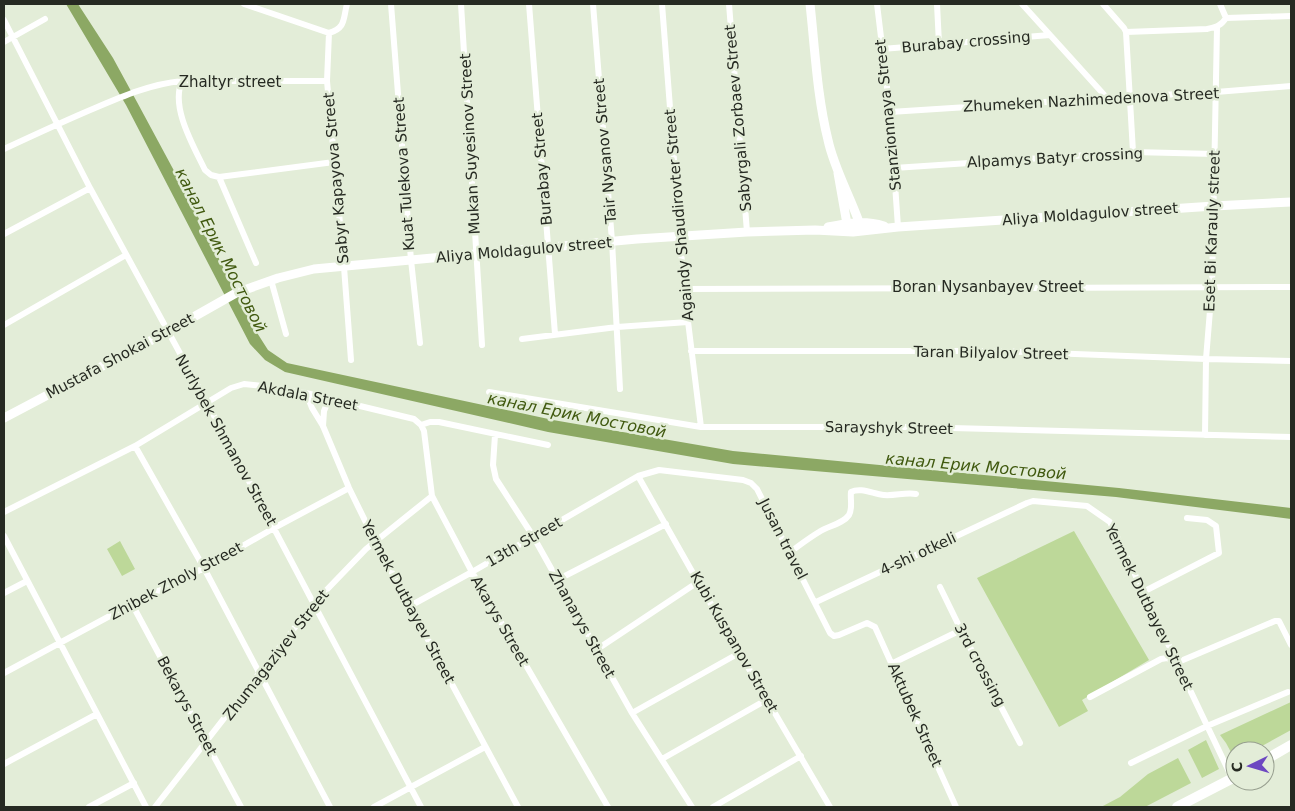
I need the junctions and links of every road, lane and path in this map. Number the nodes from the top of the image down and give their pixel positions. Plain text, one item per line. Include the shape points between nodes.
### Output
1 (244, 4) edge
2 (347, 4) edge
3 (391, 4) edge
4 (461, 4) edge
5 (529, 4) edge
6 (592, 4) edge
7 (662, 4) edge
8 (728, 4) edge
9 (810, 4) edge
10 (877, 4) edge
11 (937, 4) edge
12 (1022, 4) edge
13 (1103, 4) edge
14 (1220, 4) edge
15 (1291, 16) edge
16 (1226, 18) junction
17 (45, 19) dead end
18 (4, 20) edge
19 (1217, 27) junction
20 (1126, 32) junction
21 (330, 33) junction
22 (1050, 35) junction
23 (13, 38) junction
24 (4, 42) edge
25 (939, 44) junction
26 (882, 49) junction
27 (182, 81) junction
28 (327, 82) junction
29 (1291, 86) edge
30 (1216, 92) junction
31 (1129, 96) junction
32 (1107, 98) junction
33 (890, 112) junction
34 (57, 124) junction
35 (4, 149) edge
36 (1133, 152) junction
37 (1215, 154) junction
38 (334, 162) junction
39 (894, 168) junction
40 (219, 177) junction
41 (90, 188) junction
42 (1291, 202) edge
43 (848, 203) junction
44 (1214, 206) junction
45 (859, 222) junction
46 (873, 223) junction
47 (847, 224) junction
48 (894, 227) junction
49 (815, 230) junction
50 (747, 232) junction
51 (853, 232) junction
52 (4, 234) edge
53 (680, 236) junction
54 (612, 241) junction
55 (548, 247) junction
56 (476, 254) junction
57 (126, 255) junction
58 (411, 260) junction
59 (256, 263) dead end
60 (344, 267) junction
61 (271, 280) junction
62 (1212, 286) junction
63 (1291, 287) edge
64 (684, 288) junction
65 (236, 293) joint
66 (688, 322) junction
67 (4, 324) edge
68 (617, 327) junction
69 (167, 332) junction
70 (286, 334) dead end
71 (555, 334) junction
72 (522, 339) dead end
73 (420, 343) dead end
74 (482, 345) dead end
75 (691, 351) junction
76 (351, 360) dead end
77 (1206, 360) junction
78 (1291, 361) edge
79 (620, 389) dead end
80 (489, 392) dead end
81 (306, 393) junction
82 (329, 399) junction
83 (207, 403) junction
84 (4, 418) edge
85 (421, 425) junction
86 (323, 426) junction
87 (701, 426) junction
88 (495, 435) junction
89 (1205, 435) junction
90 (1291, 437) edge
91 (548, 445) dead end
92 (135, 446) junction
93 (638, 476) junction
94 (349, 488) junction
95 (916, 494) dead end
96 (432, 496) junction
97 (1020, 506) joint
98 (4, 512) edge
99 (1187, 518) dead end
100 (666, 524) junction
101 (274, 528) junction
102 (4, 536) edge
103 (533, 536) junction
104 (376, 543) junction
105 (790, 552) junction
106 (204, 568) junction
107 (472, 572) junction
108 (557, 580) junction
109 (27, 581) junction
110 (698, 582) junction
111 (940, 587) dead end
112 (1143, 592) junction
113 (4, 593) edge
114 (816, 602) junction
115 (314, 603) junction
116 (132, 604) junction
117 (410, 606) junction
118 (871, 624) joint
119 (961, 630) junction
120 (60, 643) junction
121 (1291, 645) edge
122 (596, 650) junction
123 (741, 652) junction
124 (1176, 663) junction
125 (891, 664) junction
126 (4, 673) edge
127 (259, 675) junction
128 (1288, 692) dead end
129 (1090, 697) dead end
130 (768, 699) junction
131 (632, 713) junction
132 (97, 714) junction
133 (1207, 726) junction
134 (206, 743) junction
135 (1020, 743) dead end
136 (1291, 744) edge
137 (485, 748) junction
138 (1275, 754) edge
139 (801, 756) junction
140 (662, 760) junction
141 (1225, 762) edge
142 (1131, 763) dead end
143 (4, 764) edge
144 (1225, 782) edge
145 (134, 783) junction
146 (410, 787) junction
147 (89, 807) edge
148 (146, 807) edge
149 (155, 807) edge
150 (241, 807) edge
151 (330, 807) edge
152 (374, 807) edge
153 (421, 807) edge
154 (518, 807) edge
155 (608, 807) edge
156 (692, 807) edge
157 (713, 807) edge
158 (830, 807) edge
159 (956, 807) edge
160 (1177, 807) edge

1 - 21 street
2 - 21 street via 342,27
3 - 58 street, Kuat Tulekova Street
4 - 56 street, Mukan Suyesinov Street
5 - 55 street, Burabay Street
6 - 54 street, Tair Nysanov Street
7 - 53 street, Againdy Shaudirovter Street
8 - 50 street, Sabyrgali Zorbaev Street
9 - 43 main road via 821,110
10 - 26 street, Stanzionnaya Street
11 - 25 street
12 - 22 street
13 - 20 street
14 - 16 street
15 - 16 street
16 - 19 street
17 - 23 street
18 - 23 street, Nurlybek Shmanov Street
19 - 20 street
19 - 30 street, Eset Bi Karauly street
20 - 31 street
21 - 28 street, Sabyr Kapayova Street
22 - 25 street, Burabay crossing
22 - 32 street
23 - 24 street
23 - 34 street, Nurlybek Shmanov Street
25 - 26 street, Burabay crossing
26 - 33 street, Stanzionnaya Street
27 - 28 street, Zhaltyr street
27 - 34 street, Zhaltyr street via 135,91
27 - 40 street via 178,89 183,125 206,170
28 - 38 street, Sabyr Kapayova Street
29 - 30 street, Zhumeken Nazhimedenova Street
30 - 31 street, Zhumeken Nazhimedenova Street
30 - 37 street, Eset Bi Karauly street
31 - 32 street, Zhumeken Nazhimedenova Street
31 - 36 street
32 - 33 street, Zhumeken Nazhimedenova Street
33 - 39 street, Stanzionnaya Street
34 - 35 street, Zhaltyr street
34 - 41 street, Nurlybek Shmanov Street
36 - 37 street, Alpamys Batyr crossing
36 - 39 street, Alpamys Batyr crossing
37 - 44 street, Eset Bi Karauly street
38 - 40 street
38 - 60 street, Sabyr Kapayova Street
39 - 48 street, Stanzionnaya Street
40 - 59 street
41 - 52 street
41 - 57 street, Nurlybek Shmanov Street
42 - 44 main road, Aliya Moldagulov street
43 - 45 main road
43 - 46 main road
43 - 47 main road
43 - 49 main road via 834,223
44 - 48 main road, Aliya Moldagulov street
44 - 62 street, Eset Bi Karauly street
45 - 46 main road, Aliya Moldagulov street
45 - 47 main road, Aliya Moldagulov street
45 - 51 main road
46 - 48 main road, Aliya Moldagulov street
47 - 49 main road, Aliya Moldagulov street
47 - 51 main road
48 - 51 main road, Aliya Moldagulov street
49 - 50 main road, Aliya Moldagulov street
49 - 51 main road, Aliya Moldagulov street
50 - 53 main road, Aliya Moldagulov street
53 - 54 main road, Aliya Moldagulov street
53 - 64 street, Againdy Shaudirovter Street
54 - 55 main road, Aliya Moldagulov street
54 - 68 street, Tair Nysanov Street
55 - 56 main road, Aliya Moldagulov street
55 - 71 street, Burabay Street
56 - 58 main road, Aliya Moldagulov street
56 - 74 street, Mukan Suyesinov Street
57 - 67 street
57 - 69 street, Nurlybek Shmanov Street
58 - 60 main road, Aliya Moldagulov street
58 - 73 street, Kuat Tulekova Street
60 - 61 main road, Aliya Moldagulov street
60 - 76 street, Sabyr Kapayova Street
61 - 65 main road, Aliya Moldagulov street
61 - 70 street
62 - 63 street, Boran Nysanbayev Street
62 - 64 street, Boran Nysanbayev Street
62 - 77 street, Eset Bi Karauly street
64 - 66 street, Againdy Shaudirovter Street
65 - 69 main road, Mustafa Shokai Street
66 - 68 street
66 - 75 street, Againdy Shaudirovter Street
68 - 71 street
68 - 79 street, Tair Nysanov Street
69 - 83 street, Nurlybek Shmanov Street
69 - 84 main road, Mustafa Shokai Street
71 - 72 street
75 - 77 street, Taran Bilyalov Street via 996,351
75 - 87 street, Againdy Shaudirovter Street
77 - 78 street, Taran Bilyalov Street
77 - 89 street, Eset Bi Karauly street
80 - 87 street, Sarayshyk Street
81 - 82 street, Akdala Street
81 - 83 street, Akdala Street via 244,384
81 - 86 street, Yermek Dutbayev Street
82 - 85 street, Akdala Street via 414,419
82 - 86 street
83 - 92 street, Akdala Street
83 - 101 street, Nurlybek Shmanov Street
85 - 88 street, Akdala Street via 439,422
85 - 96 street, Akarys Street
86 - 94 street, Yermek Dutbayev Street
87 - 89 street, Sarayshyk Street via 914,427
88 - 91 street, Akdala Street
88 - 103 street, Zhanarys Street via 493,466 496,479
89 - 90 street, Sarayshyk Street
92 - 98 street, Akdala Street
92 - 106 street
93 - 100 street, Kubi Kuspanov Street
93 - 103 street, 13th Street
93 - 105 street, Jusan travel via 659,470 751,483
94 - 101 street, Zhibek Zholy Street
94 - 104 street, Yermek Dutbayev Street
95 - 105 street via 851,492 851,510 844,520 820,530
96 - 104 street, Zhumagaziyev Street
96 - 107 street, Akarys Street
97 - 112 street, Yermek Dutbayev Street via 1032,502 1087,506 1098,512 1110,522
97 - 114 street, 4-shi otkeli
99 - 112 street via 1207,520 1216,526 1219,553
100 - 108 street
100 - 110 street, Kubi Kuspanov Street
101 - 106 street, Zhibek Zholy Street
101 - 115 street, Nurlybek Shmanov Street
102 - 109 street
103 - 107 street, 13th Street
103 - 108 street, Zhanarys Street
104 - 115 street, Zhumagaziyev Street via 366,549
104 - 117 street, Yermek Dutbayev Street
105 - 114 street, Jusan travel
106 - 116 street, Zhibek Zholy Street
106 - 127 street
107 - 117 street, 13th Street
107 - 155 street, Akarys Street
108 - 122 street, Zhanarys Street
109 - 113 street
109 - 120 street
110 - 122 street
110 - 123 street, Kubi Kuspanov Street
111 - 119 street, 3rd crossing
112 - 124 street, Yermek Dutbayev Street
114 - 118 street, Jusan travel via 834,636
115 - 127 street, Zhumagaziyev Street
115 - 146 street, Nurlybek Shmanov Street
116 - 120 street, Zhibek Zholy Street
116 - 134 street, Bekarys Street
117 - 137 street, Yermek Dutbayev Street
118 - 125 street, Aktubek Street
119 - 125 street
119 - 135 street, 3rd crossing
120 - 126 street, Zhibek Zholy Street
120 - 132 street
121 - 124 street via 1282,626 1275,621
122 - 131 street, Zhanarys Street
123 - 130 street, Kubi Kuspanov Street
123 - 131 street
124 - 129 street via 1161,658
124 - 133 street, Yermek Dutbayev Street
125 - 159 street, Aktubek Street
127 - 134 street, Zhumagaziyev Street
127 - 151 street
128 - 133 street
130 - 139 street, Kubi Kuspanov Street
130 - 140 street
131 - 140 street, Zhanarys Street
132 - 143 street
132 - 145 street
133 - 141 street, Yermek Dutbayev Street
133 - 142 street
134 - 149 street, Zhumagaziyev Street
134 - 150 street, Bekarys Street
136 - 138 main road
137 - 146 street
137 - 154 street, Yermek Dutbayev Street
139 - 157 street
139 - 158 street, Kubi Kuspanov Street
140 - 156 street, Zhanarys Street
144 - 160 main road
145 - 147 street
145 - 148 street
146 - 152 street
146 - 153 street, Nurlybek Shmanov Street

